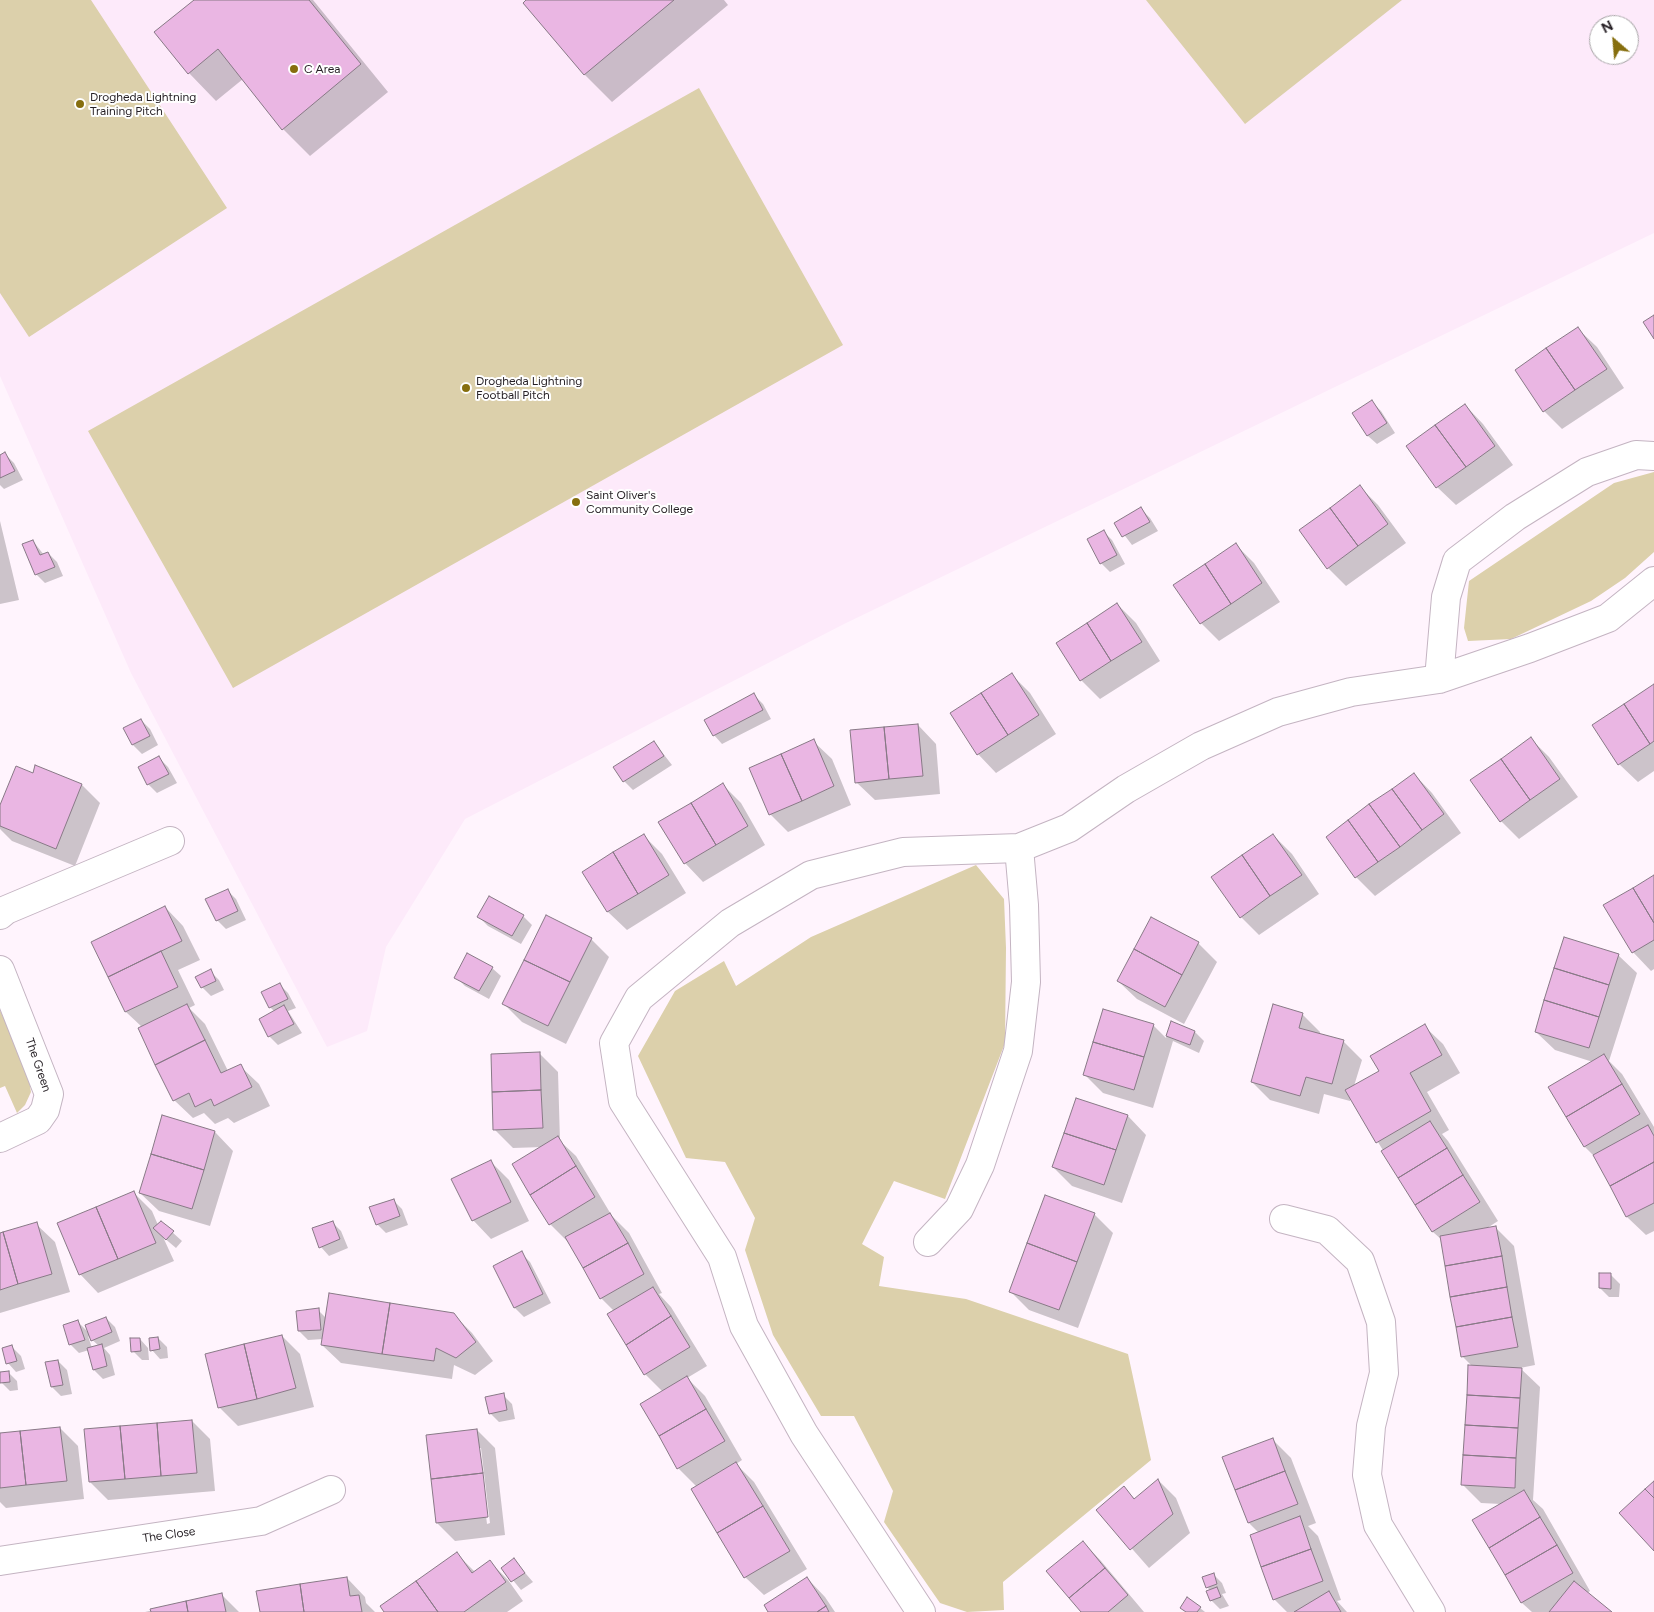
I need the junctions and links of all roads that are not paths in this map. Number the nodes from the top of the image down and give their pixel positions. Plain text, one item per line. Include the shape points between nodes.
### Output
1 (1654, 456) edge
2 (1654, 581) edge
3 (1439, 679) junction
4 (170, 841) dead end
5 (1019, 848) junction
6 (0, 915) edge
7 (0, 970) edge
8 (0, 1138) edge
9 (1284, 1220) dead end
10 (928, 1242) dead end
11 (331, 1490) dead end
12 (0, 1560) edge
13 (922, 1612) edge
14 (1431, 1612) edge

1 - 3 street via 1636,455 1587,472 1515,517 1457,561 1446,597
2 - 3 street via 1608,618
3 - 5 street via 1351,692 1278,712 1201,746 1126,789 1069,828
4 - 6 street
5 - 10 street via 1026,982 1018,1052 980,1166 959,1209
5 - 13 street via 903,852 810,875 730,923 638,998 614,1043 623,1101 722,1258 744,1326 804,1434
7 - 8 street, The Green via 49,1094 45,1110 38,1120
9 - 14 street via 1327,1230 1360,1261 1381,1322 1384,1373 1371,1426 1367,1475 1378,1525
11 - 12 street, The Close via 261,1522

